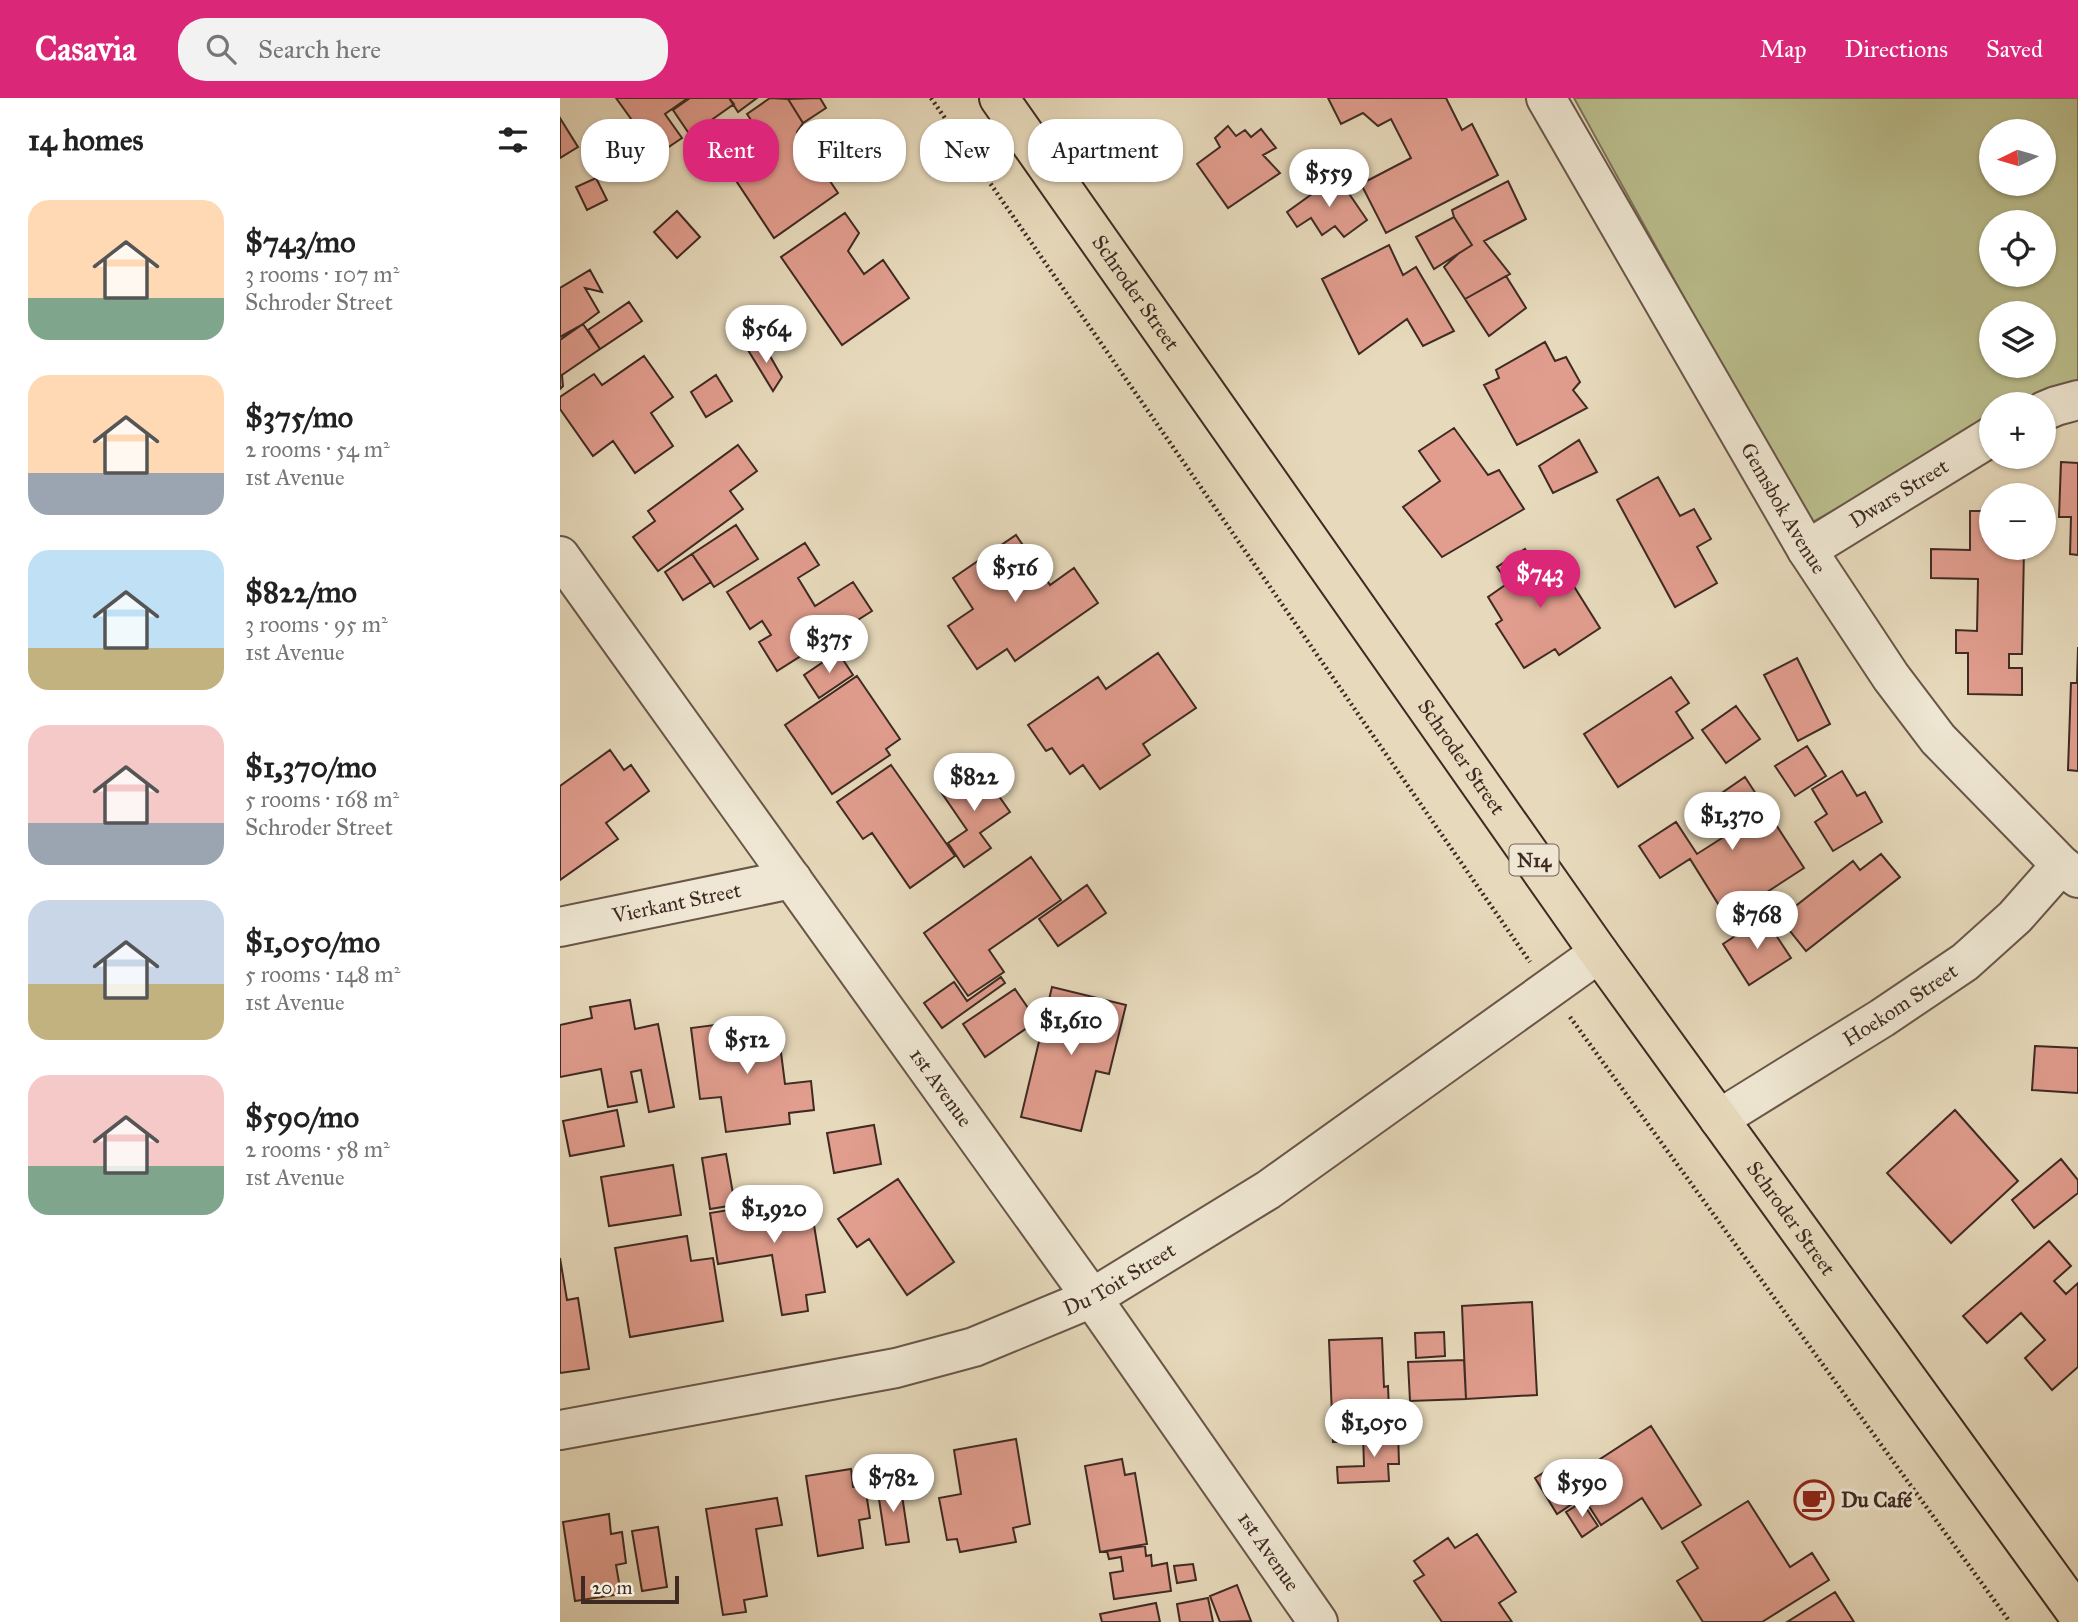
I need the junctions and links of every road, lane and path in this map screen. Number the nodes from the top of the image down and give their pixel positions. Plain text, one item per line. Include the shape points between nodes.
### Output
1 (931, 98) edge
2 (1546, 98) edge
3 (1011, 102) edge
4 (2078, 400) edge
5 (2056, 405) edge
6 (1979, 444) edge
7 (1807, 550) junction
8 (560, 556) edge
9 (2069, 871) edge
10 (792, 879) junction
11 (560, 927) edge
12 (1599, 953) junction
13 (1548, 988) junction
14 (1719, 1119) junction
15 (1092, 1298) junction
16 (560, 1430) edge
17 (2078, 1615) edge
18 (1318, 1622) edge
19 (2010, 1622) edge

1 - 13 path
2 - 7 street, Gemsbok Avenue
3 - 12 highway, Schroder Street / N14
4 - 5 street
6 - 7 street, Dwars Street
7 - 9 street, Gemsbok Avenue via 1938,739
8 - 10 street, 1st Avenue
9 - 14 street, Hoekom Street via 1965,962
10 - 11 street, Vierkant Street
10 - 15 street, 1st Avenue
12 - 13 street, Du Toit Street
12 - 14 highway, Schroder Street / N14
13 - 15 street, Du Toit Street via 1268,1190
13 - 19 path
14 - 17 highway, Schroder Street / N14
15 - 16 street, Du Toit Street via 974,1347 896,1368
15 - 18 street, 1st Avenue

